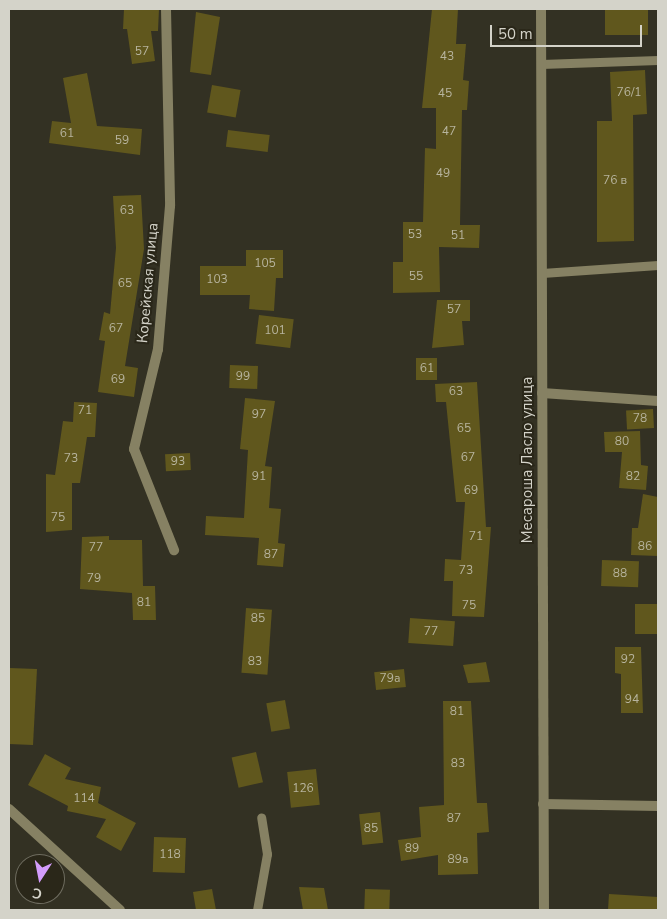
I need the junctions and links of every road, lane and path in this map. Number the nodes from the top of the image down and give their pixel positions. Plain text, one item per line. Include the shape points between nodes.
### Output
1 (166, 9) edge
2 (541, 9) edge
3 (658, 60) edge
4 (541, 64) junction
5 (658, 265) edge
6 (542, 274) junction
7 (542, 393) junction
8 (658, 401) edge
9 (174, 550) dead end
10 (543, 804) junction
11 (658, 806) edge
12 (9, 809) edge
13 (261, 817) dead end
14 (120, 910) edge
15 (257, 910) edge
16 (544, 910) edge

1 - 9 street, Корейская улица via 170,206 158,349 134,450
2 - 4 street, Месароша Ласло улица
3 - 4 lane
4 - 6 street, Месароша Ласло улица
5 - 6 lane
6 - 7 street, Месароша Ласло улица
7 - 8 street
7 - 10 street, Месароша Ласло улица
10 - 11 street
10 - 16 street, Месароша Ласло улица
12 - 14 street
13 - 15 lane via 267,854

